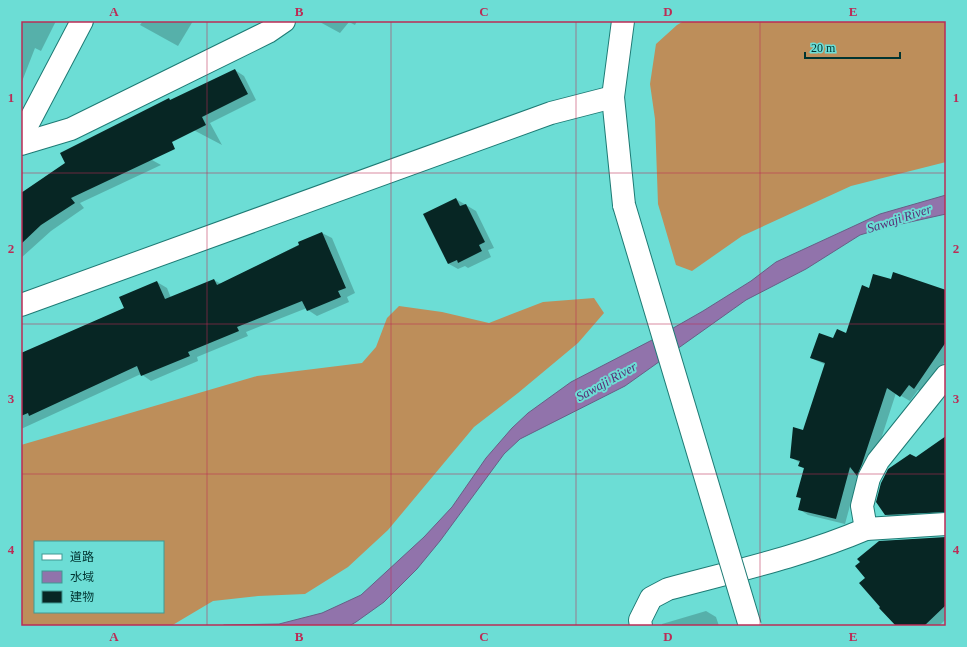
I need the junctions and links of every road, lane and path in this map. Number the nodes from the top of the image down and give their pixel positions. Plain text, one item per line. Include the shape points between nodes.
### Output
1 (82, 21) edge
2 (284, 21) edge
3 (623, 21) edge
4 (613, 96) junction
5 (21, 137) edge
6 (21, 144) edge
7 (21, 305) edge
8 (946, 376) edge
9 (946, 524) edge
10 (866, 529) junction
11 (641, 626) edge
12 (750, 626) edge

1 - 5 street
2 - 6 street via 268,32 71,129
3 - 4 street
4 - 7 street via 550,113
4 - 12 street, bridge via 624,206
8 - 10 street via 878,461 869,478 862,506
9 - 10 street
10 - 11 street via 836,542 658,593 651,598 640,620

